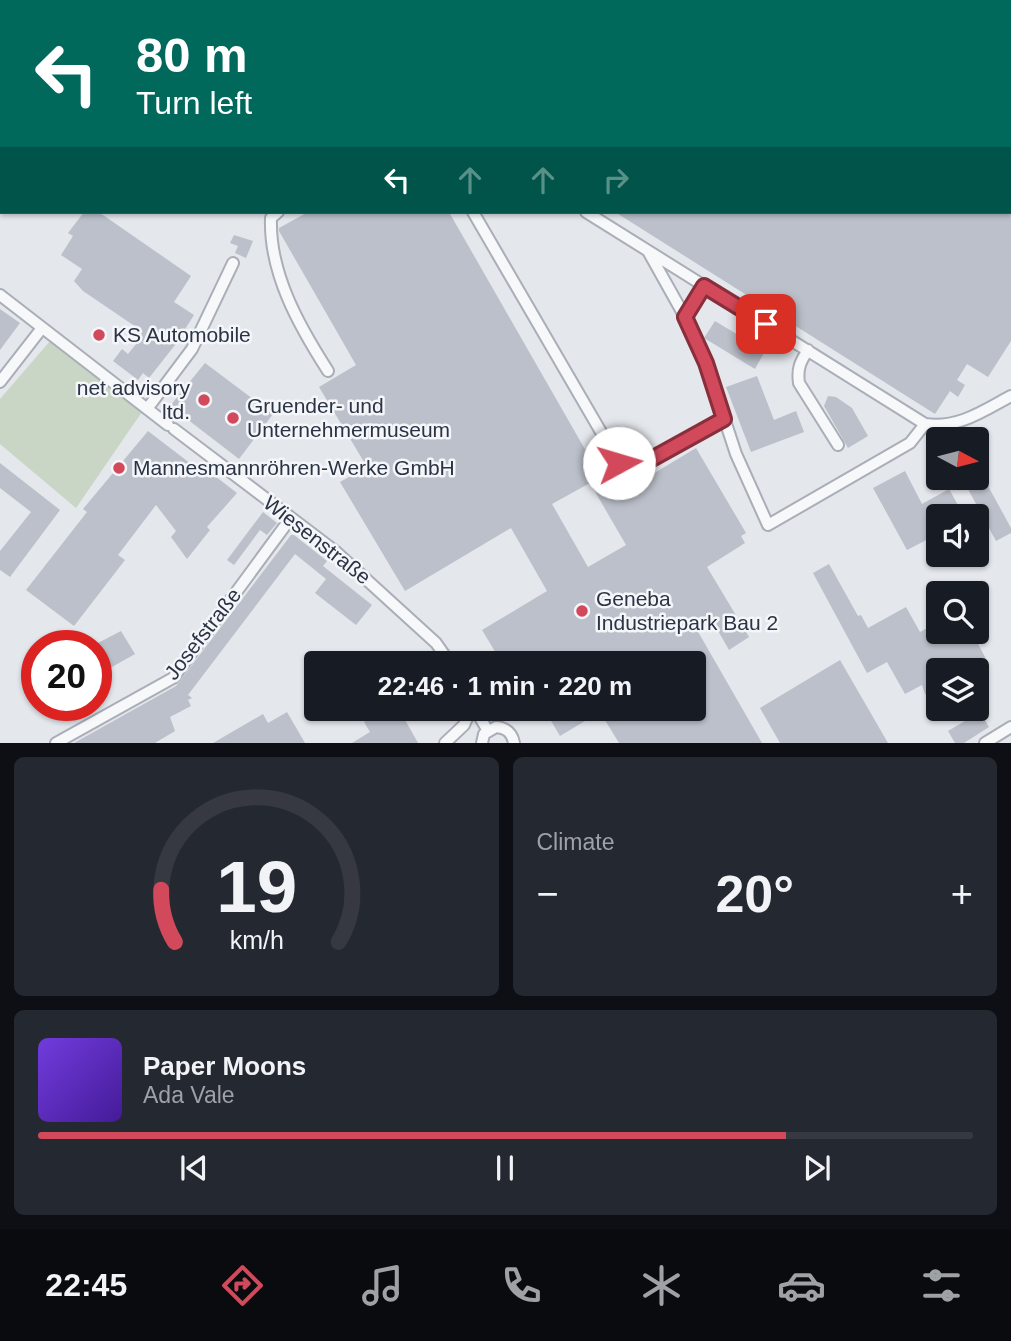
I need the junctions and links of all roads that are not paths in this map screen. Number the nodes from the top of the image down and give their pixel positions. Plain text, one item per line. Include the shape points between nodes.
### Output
1 (276, 214) edge
2 (475, 214) edge
3 (589, 214) edge
4 (649, 251) junction
5 (233, 263) dead end
6 (704, 286) junction
7 (0, 295) edge
8 (685, 317) junction
9 (41, 328) junction
10 (808, 350) junction
11 (328, 371) dead end
12 (0, 382) edge
13 (1011, 396) edge
14 (147, 409) junction
15 (724, 419) junction
16 (925, 424) junction
17 (838, 446) dead end
18 (290, 519) junction
19 (442, 651) edge
20 (466, 721) edge
21 (481, 721) edge
22 (1011, 727) edge
23 (488, 731) junction
24 (56, 743) edge
25 (445, 743) edge
26 (482, 743) edge
27 (514, 743) edge
28 (985, 743) edge

1 - 11 street via 271,229 280,273 302,328
2 - 15 street via 619,463 639,466
3 - 4 street
4 - 6 street
4 - 8 street
5 - 14 street via 192,349
6 - 8 street
6 - 10 street
7 - 9 street, Wiesenstraße
8 - 15 street
9 - 12 street
9 - 14 street, Wiesenstraße
10 - 16 street
10 - 17 street via 799,364 799,383
13 - 16 street via 962,422
14 - 18 street, Wiesenstraße
15 - 16 street via 768,525 910,443
18 - 19 street, Wiesenstraße via 395,603
18 - 24 street, Josefstraße via 173,678
20 - 25 street
21 - 23 street
22 - 28 street
23 - 26 street
23 - 27 street via 506,729

